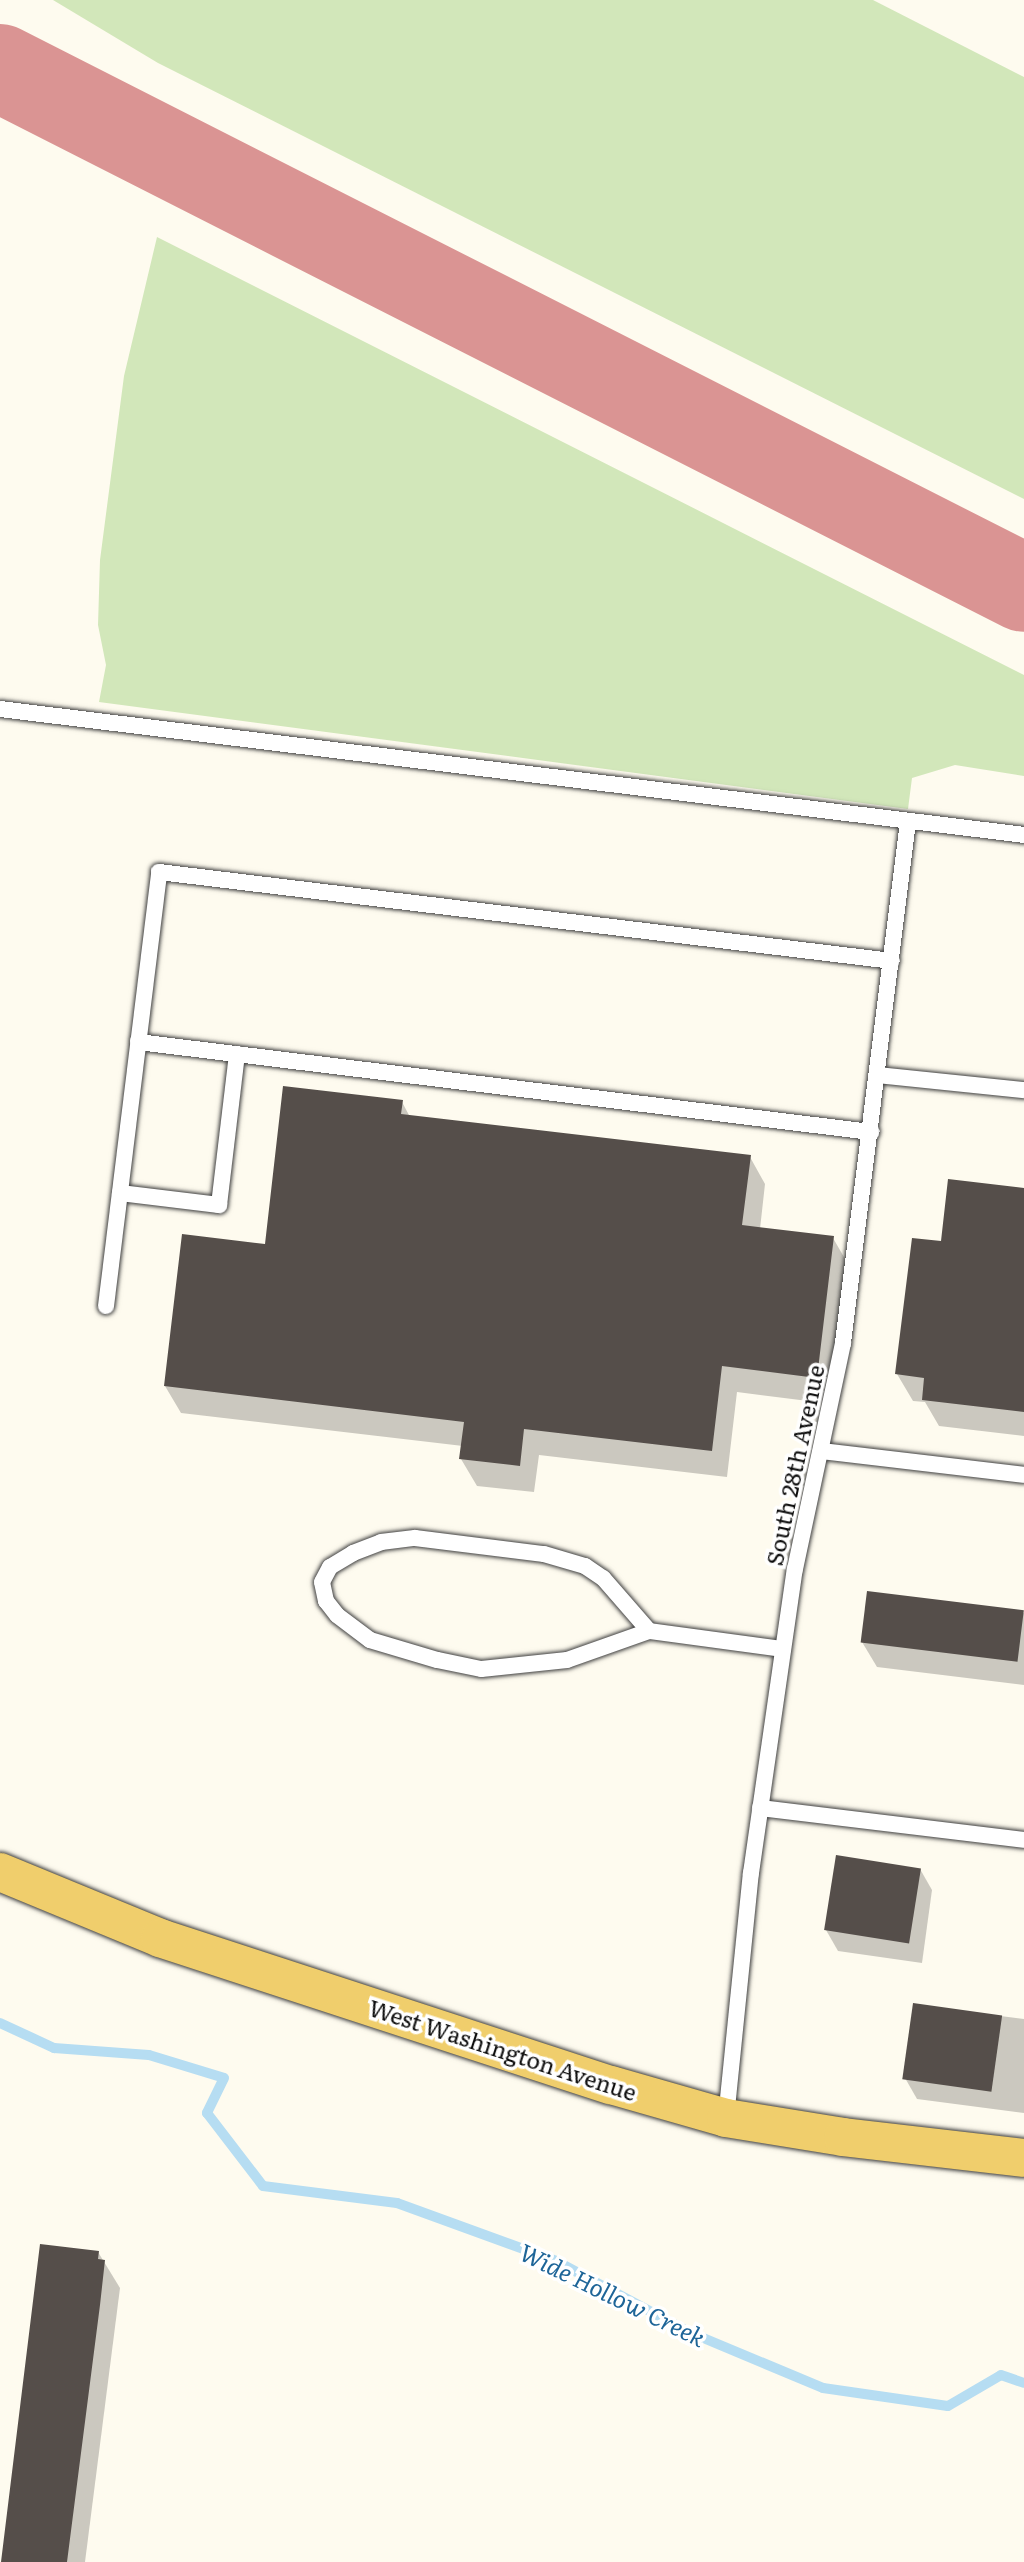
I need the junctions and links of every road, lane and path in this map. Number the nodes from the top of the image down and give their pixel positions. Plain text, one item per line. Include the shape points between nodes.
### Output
1 (0, 709) edge
2 (908, 821) junction
3 (1024, 835) edge
4 (892, 961) junction
5 (138, 1042) junction
6 (237, 1054) junction
7 (878, 1075) junction
8 (1024, 1090) edge
9 (871, 1132) junction
10 (120, 1193) junction
11 (106, 1306) dead end
12 (821, 1451) junction
13 (1024, 1475) edge
14 (649, 1631) junction
15 (783, 1649) junction
16 (760, 1808) junction
17 (1024, 1840) edge
18 (0, 1872) edge
19 (726, 2118) junction
20 (1024, 2158) edge

1 - 2 lane
2 - 3 lane
2 - 4 lane, South 28th Avenue
4 - 5 lane via 159,872
4 - 7 lane, South 28th Avenue
5 - 6 lane
5 - 10 lane
6 - 9 lane
6 - 10 lane via 219,1205
7 - 8 lane
7 - 9 lane, South 28th Avenue
9 - 12 lane, South 28th Avenue via 843,1343
10 - 11 lane
12 - 13 lane
12 - 15 lane, South 28th Avenue via 808,1499
14 - 14 lane via 603,1578 584,1566 544,1554 415,1538 381,1542 330,1567 322,1582 326,1601 337,1615 370,1640 481,1669 567,1660
14 - 15 lane
15 - 16 lane, South 28th Avenue
16 - 17 lane
16 - 19 lane, South 28th Avenue
18 - 19 main road, West Washington Avenue via 160,1938
19 - 20 main road, West Washington Avenue

